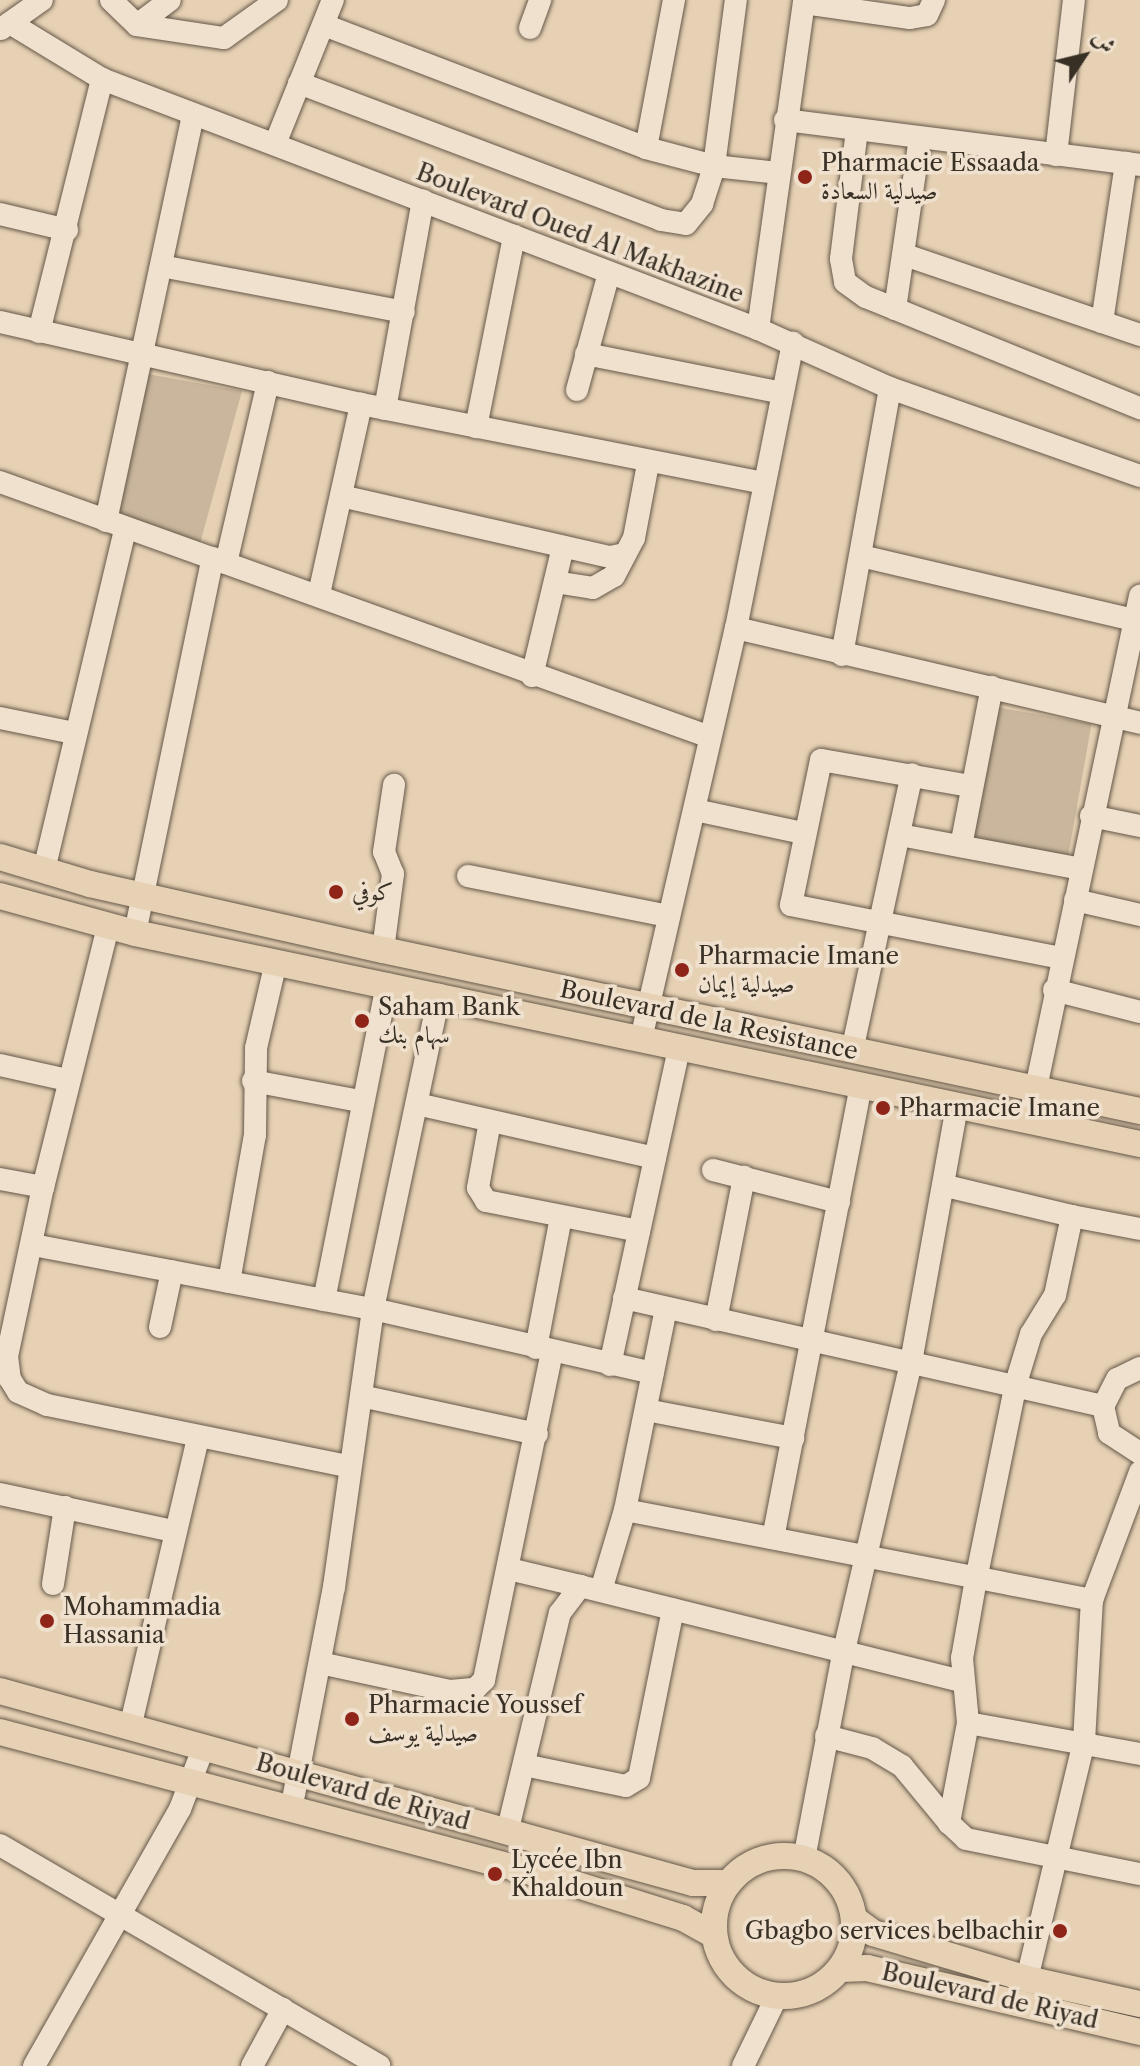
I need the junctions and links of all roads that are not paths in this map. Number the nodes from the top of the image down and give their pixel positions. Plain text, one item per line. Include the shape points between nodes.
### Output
1 (42, 0) edge
2 (111, 0) edge
3 (170, 0) edge
4 (277, 0) edge
5 (333, 0) edge
6 (540, 0) edge
7 (674, 0) edge
8 (736, 0) edge
9 (934, 0) edge
10 (1074, 0) edge
11 (804, 2) edge
12 (137, 25) junction
13 (324, 25) junction
14 (5, 26) edge
15 (530, 28) dead end
16 (102, 79) junction
17 (299, 83) junction
18 (193, 115) junction
19 (785, 120) junction
20 (857, 130) junction
21 (920, 138) junction
22 (275, 144) junction
23 (646, 148) junction
24 (1056, 155) junction
25 (1133, 164) edge
26 (714, 166) junction
27 (778, 173) junction
28 (423, 200) junction
29 (0, 214) edge
30 (67, 230) junction
31 (514, 236) junction
32 (905, 255) junction
33 (161, 266) junction
34 (609, 273) junction
35 (895, 309) junction
36 (404, 312) junction
37 (0, 322) edge
38 (1102, 322) junction
39 (758, 329) junction
40 (39, 332) junction
41 (1140, 335) edge
42 (793, 343) junction
43 (143, 354) junction
44 (586, 354) junction
45 (268, 382) junction
46 (890, 388) junction
47 (577, 390) dead end
48 (778, 392) junction
49 (361, 404) junction
50 (1140, 408) edge
51 (385, 409) junction
52 (476, 427) junction
53 (648, 464) junction
54 (1140, 476) edge
55 (0, 482) edge
56 (763, 483) junction
57 (341, 496) junction
58 (115, 525) junction
59 (563, 547) junction
60 (625, 554) junction
61 (861, 556) junction
62 (220, 560) junction
63 (555, 582) junction
64 (319, 594) junction
65 (1140, 596) edge
66 (1134, 620) junction
67 (736, 628) junction
68 (842, 655) junction
69 (532, 676) junction
70 (992, 687) junction
71 (1110, 717) junction
72 (0, 718) edge
73 (1140, 723) edge
74 (74, 733) junction
75 (710, 737) junction
76 (912, 774) junction
77 (394, 785) dead end
78 (970, 786) junction
79 (695, 810) junction
80 (1091, 816) junction
81 (1140, 826) edge
82 (802, 833) junction
83 (900, 835) junction
84 (961, 846) junction
85 (0, 857) edge
86 (1081, 869) junction
87 (44, 870) junction
88 (468, 876) dead end
89 (140, 894) junction
90 (0, 896) edge
91 (1075, 900) junction
92 (1140, 915) edge
93 (668, 916) junction
94 (882, 921) junction
95 (108, 927) junction
96 (135, 933) junction
97 (383, 950) junction
98 (1062, 958) junction
99 (276, 962) junction
100 (387, 984) junction
101 (1054, 990) junction
102 (439, 995) junction
103 (648, 1009) junction
104 (1140, 1012) edge
105 (641, 1039) junction
106 (679, 1048) junction
107 (852, 1051) junction
108 (0, 1065) edge
109 (67, 1080) junction
110 (253, 1081) junction
111 (861, 1086) junction
112 (1034, 1091) junction
113 (360, 1101) junction
114 (417, 1104) junction
115 (957, 1106) junction
116 (1140, 1111) edge
117 (490, 1121) junction
118 (1029, 1121) junction
119 (1140, 1144) edge
120 (655, 1158) junction
121 (713, 1170) dead end
122 (744, 1177) junction
123 (0, 1179) edge
124 (946, 1186) junction
125 (43, 1187) junction
126 (839, 1202) junction
127 (1072, 1216) junction
128 (561, 1217) junction
129 (1140, 1229) edge
130 (639, 1231) junction
131 (33, 1245) junction
132 (172, 1271) junction
133 (229, 1282) junction
134 (624, 1298) junction
135 (324, 1300) junction
136 (666, 1308) junction
137 (373, 1309) junction
138 (716, 1320) junction
139 (160, 1327) dead end
140 (812, 1345) junction
141 (544, 1350) junction
142 (911, 1362) junction
143 (610, 1365) junction
144 (1140, 1368) edge
145 (653, 1373) junction
146 (1016, 1383) junction
147 (361, 1396) junction
148 (1103, 1406) junction
149 (646, 1410) junction
150 (537, 1434) junction
151 (198, 1437) junction
152 (793, 1438) junction
153 (1140, 1453) edge
154 (348, 1466) junction
155 (1140, 1472) edge
156 (0, 1494) edge
157 (65, 1507) junction
158 (625, 1510) junction
159 (173, 1531) junction
160 (773, 1538) junction
161 (868, 1558) junction
162 (509, 1569) junction
163 (976, 1579) junction
164 (53, 1584) dead end
165 (591, 1586) junction
166 (1092, 1600) junction
167 (673, 1609) junction
168 (843, 1655) junction
169 (320, 1663) junction
170 (961, 1681) junction
171 (0, 1691) edge
172 (968, 1723) junction
173 (130, 1728) junction
174 (1, 1734) edge
175 (826, 1736) junction
176 (1084, 1742) junction
177 (204, 1746) junction
178 (1140, 1754) edge
179 (524, 1765) junction
180 (297, 1773) junction
181 (192, 1783) junction
182 (291, 1810) junction
183 (949, 1823) junction
184 (507, 1833) junction
185 (0, 1845) edge
186 (804, 1859) junction
187 (1055, 1859) junction
188 (1140, 1874) edge
189 (728, 1883) junction
190 (122, 1915) junction
191 (854, 1919) junction
192 (714, 1935) junction
193 (840, 1969) junction
194 (1027, 1979) junction
195 (777, 1996) junction
196 (1140, 2004) edge
197 (283, 2009) junction
198 (1140, 2032) edge
199 (34, 2066) edge
200 (252, 2066) edge
201 (379, 2066) edge
202 (743, 2066) edge

1 - 14 street
2 - 12 street
3 - 12 street
4 - 12 street via 224,38
5 - 13 street
6 - 15 street
7 - 23 street
8 - 26 street
9 - 11 street via 927,15 910,18
10 - 24 street
11 - 19 street
13 - 17 street
13 - 23 street
14 - 16 street, Boulevard Oued Al Makhazine
16 - 18 street, Boulevard Oued Al Makhazine
16 - 30 street
17 - 22 street
17 - 26 street via 676,223 686,224 702,204
18 - 22 street, Boulevard Oued Al Makhazine
18 - 33 street
19 - 20 street
19 - 27 street
20 - 21 street
20 - 35 street via 842,270 854,290
21 - 24 street
21 - 32 street
22 - 28 street, Boulevard Oued Al Makhazine
23 - 26 street
24 - 25 street
25 - 38 street
26 - 27 street
27 - 39 street
28 - 31 street, Boulevard Oued Al Makhazine
28 - 36 street
29 - 30 street
30 - 40 street
31 - 34 street, Boulevard Oued Al Makhazine
31 - 52 street
32 - 35 street
32 - 38 street
33 - 36 street
33 - 43 street
34 - 39 street, Boulevard Oued Al Makhazine
34 - 44 street
35 - 50 street
36 - 51 street
37 - 40 street
38 - 41 street
39 - 42 street, Boulevard Oued Al Makhazine
40 - 43 street
42 - 46 street, Boulevard Oued Al Makhazine
42 - 48 street
43 - 45 street
43 - 58 street
44 - 47 street
44 - 48 street
45 - 49 street
45 - 62 street
46 - 54 street, Boulevard Oued Al Makhazine
46 - 61 street
48 - 56 street
49 - 51 street
49 - 57 street
51 - 52 street
52 - 53 street
53 - 56 street
53 - 60 street
55 - 58 street
56 - 67 street
57 - 59 street
57 - 64 street
58 - 62 street
58 - 74 street
59 - 60 street
59 - 63 street
60 - 63 street via 605,585
61 - 66 street
61 - 68 street
62 - 64 street
62 - 89 street
63 - 69 street
64 - 69 street
65 - 66 street
66 - 71 street
67 - 68 street
67 - 75 street
68 - 70 street
69 - 75 street
70 - 71 street
70 - 78 street
71 - 73 street
71 - 80 street
72 - 74 street
74 - 87 street
75 - 79 street
76 - 78 street
76 - 82 street via 821,760
76 - 83 street
77 - 97 street via 384,852 393,874
78 - 84 street
79 - 82 street
79 - 93 street
80 - 81 street
80 - 86 street
82 - 94 street via 791,905
83 - 84 street
83 - 94 street
84 - 86 street
85 - 87 main road, Boulevard de la Resistance
86 - 91 street
87 - 89 main road, Boulevard de la Resistance
88 - 93 street
89 - 96 street
89 - 97 main road, Boulevard de la Resistance
90 - 95 main road, Boulevard de la Resistance
91 - 92 street
91 - 98 street
93 - 103 street
94 - 98 street
94 - 107 street
95 - 96 main road, Boulevard de la Resistance
95 - 109 street
96 - 99 main road, Boulevard de la Resistance
97 - 103 main road, Boulevard de la Resistance
98 - 101 street
99 - 100 main road, Boulevard de la Resistance
99 - 110 street
100 - 102 main road, Boulevard de la Resistance
100 - 113 street
101 - 104 street
101 - 112 street
102 - 105 main road, Boulevard de la Resistance
102 - 114 street
103 - 105 street
103 - 107 main road, Boulevard de la Resistance
105 - 106 main road, Boulevard de la Resistance
106 - 111 main road, Boulevard de la Resistance
106 - 120 street
107 - 112 main road, Boulevard de la Resistance
108 - 109 street
109 - 125 street
110 - 113 street
110 - 133 street via 255,1135
111 - 115 main road, Boulevard de la Resistance
111 - 126 street
112 - 116 main road, Boulevard de la Resistance
112 - 118 street
113 - 135 street
114 - 117 street
114 - 137 street
115 - 118 main road, Boulevard de la Resistance
115 - 124 street
117 - 120 street
117 - 128 street via 480,1195 493,1204
118 - 119 main road, Boulevard de la Resistance
120 - 130 street
121 - 122 street
122 - 126 street
122 - 138 street
123 - 125 street
124 - 127 street
124 - 142 street
125 - 131 street
126 - 140 street
127 - 129 street
127 - 146 street via 1055,1295 1031,1334
128 - 130 street
128 - 141 street
130 - 134 street
131 - 132 street
131 - 151 street via 7,1356 18,1392 47,1405
132 - 133 street
132 - 139 street
133 - 135 street
134 - 136 street
134 - 143 street
135 - 137 street
136 - 138 street
136 - 145 street
137 - 141 street
137 - 147 street
138 - 140 street
140 - 142 street
140 - 152 street
141 - 143 street
141 - 150 street
142 - 146 street
142 - 161 street
143 - 145 street
144 - 148 street via 1117,1379
145 - 149 street
146 - 148 street
146 - 163 street
147 - 150 street
147 - 154 street
148 - 153 street via 1109,1433
149 - 152 street
149 - 158 street
150 - 162 street
151 - 154 street
151 - 159 street
152 - 160 street
154 - 169 street
155 - 166 street
156 - 157 street
157 - 159 street
157 - 164 street
158 - 160 street
158 - 165 street
159 - 173 street via 147,1672
160 - 161 street
161 - 163 street
161 - 168 street
162 - 165 street
162 - 169 street via 491,1661 475,1689 450,1691
163 - 166 street
163 - 170 street
165 - 167 street
165 - 179 street via 560,1613
166 - 176 street
167 - 168 street
167 - 179 street via 639,1778 626,1786
168 - 170 street
168 - 175 street
169 - 180 street
170 - 172 street
171 - 173 main road, Boulevard de Riyad
172 - 176 street
172 - 183 street
173 - 177 main road, Boulevard de Riyad
174 - 181 main road, Boulevard de Riyad
175 - 183 street via 872,1748 902,1766
175 - 186 street
176 - 178 street
176 - 187 street
177 - 180 main road, Boulevard de Riyad
177 - 181 street
179 - 184 street
180 - 182 street
180 - 184 main road, Boulevard de Riyad
181 - 182 main road, Boulevard de Riyad
181 - 190 street
182 - 192 main road, Boulevard de Riyad via 568,1882 683,1918
183 - 187 street via 966,1839
184 - 189 main road, Boulevard de Riyad via 693,1883
185 - 190 street
186 - 189 main road via 762,1860
186 - 191 main road via 838,1881
187 - 188 street
187 - 194 street
189 - 192 main road via 715,1913
190 - 197 street
190 - 199 street
191 - 193 main road
191 - 194 main road, Boulevard de Riyad via 873,1933
192 - 195 main road via 719,1953 742,1982
193 - 195 main road via 812,1991
193 - 198 main road, Boulevard de Riyad via 867,1968
194 - 196 main road, Boulevard de Riyad
195 - 202 street
197 - 200 street
197 - 201 street

